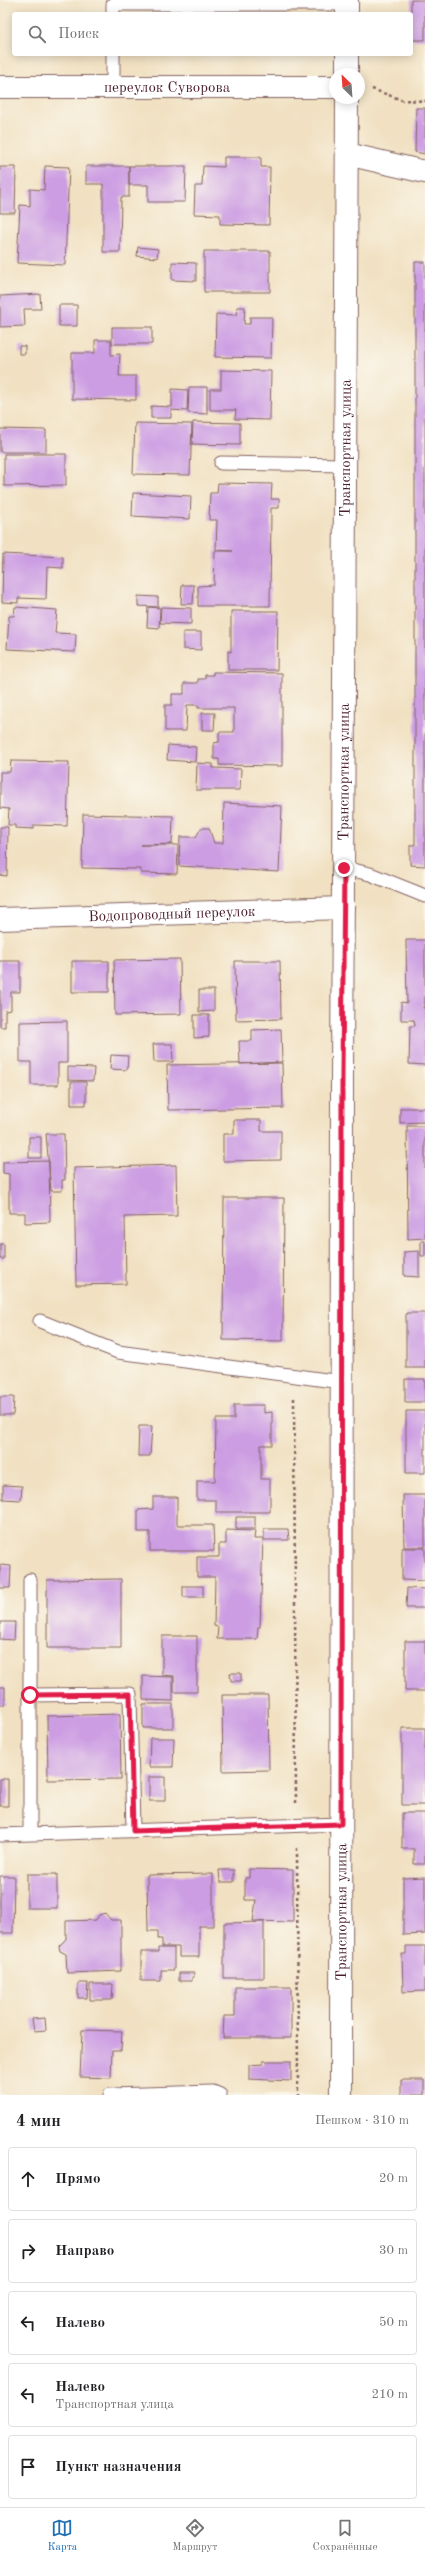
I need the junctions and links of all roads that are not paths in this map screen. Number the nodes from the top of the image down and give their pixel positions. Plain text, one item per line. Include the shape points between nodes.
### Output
1 (347, 6) edge
2 (113, 12) edge
3 (113, 56) edge
4 (347, 56) edge
5 (347, 68) edge
6 (113, 86) junction
7 (0, 87) edge
8 (329, 87) edge
9 (347, 104) edge
10 (347, 154) junction
11 (425, 172) edge
12 (221, 463) dead end
13 (346, 464) junction
14 (344, 868) junction
15 (425, 896) edge
16 (343, 908) junction
17 (0, 919) edge
18 (40, 1321) dead end
19 (341, 1382) junction
20 (30, 1580) dead end
21 (30, 1695) junction
22 (341, 1824) junction
23 (133, 1831) junction
24 (30, 1834) junction
25 (0, 1835) edge
26 (110, 2095) edge
27 (220, 2095) edge
28 (341, 2095) edge

1 - 2 lane via 113,4
3 - 6 lane
4 - 5 street
6 - 7 street, переулок Суворова
6 - 8 street, переулок Суворова
9 - 10 street, Транспортная улица
10 - 11 street
10 - 13 street, Транспортная улица
12 - 13 lane
13 - 14 street, Транспортная улица
14 - 15 lane via 370,874
14 - 16 street, Транспортная улица
16 - 17 street, Водопроводный переулок
16 - 19 street, Транспортная улица
18 - 19 lane via 118,1352
19 - 22 street, Транспортная улица
20 - 21 lane
21 - 23 lane via 130,1694
21 - 24 lane
22 - 23 lane
22 - 28 street, Транспортная улица
23 - 24 lane
24 - 25 lane
26 - 27 lane via 213,2092

